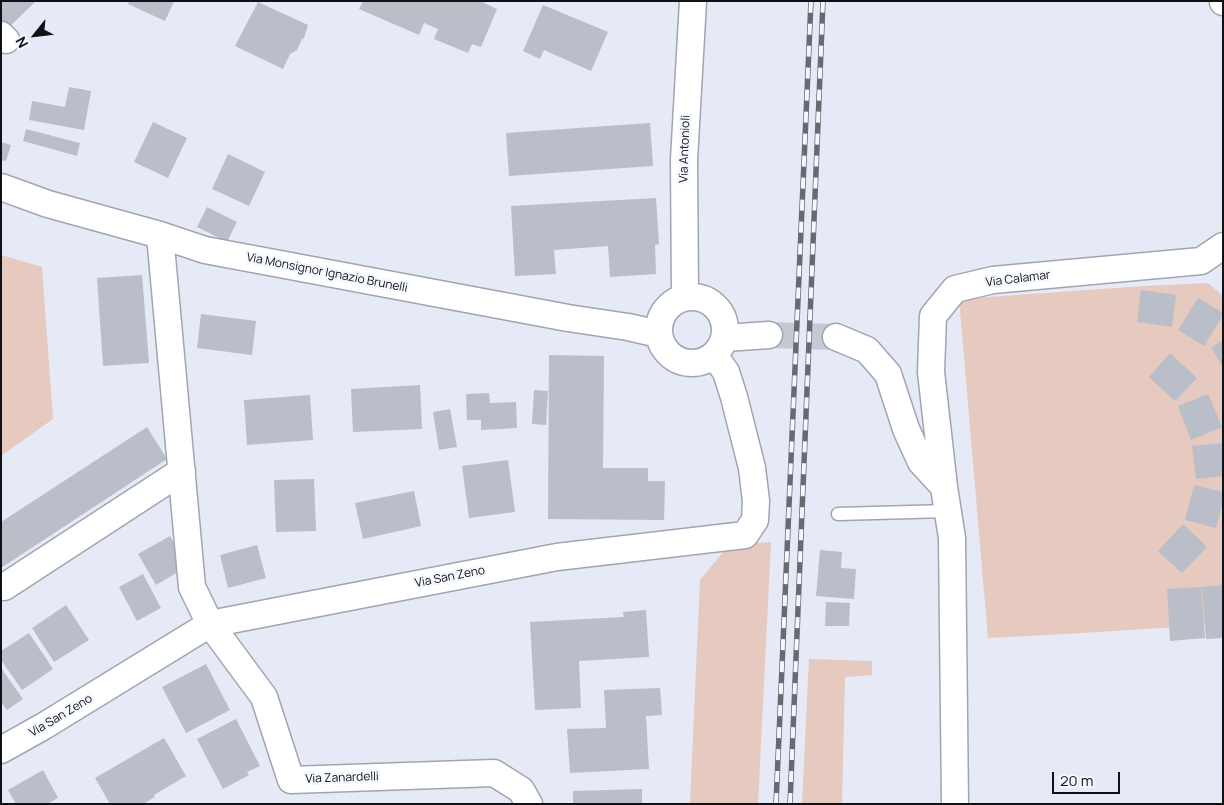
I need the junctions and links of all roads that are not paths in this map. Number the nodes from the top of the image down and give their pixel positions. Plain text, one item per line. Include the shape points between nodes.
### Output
1 (693, 1) edge
2 (1, 187) edge
3 (160, 235) junction
4 (1223, 246) edge
5 (686, 297) junction
6 (659, 334) junction
7 (769, 335) tunnel mouth
8 (836, 337) tunnel mouth
9 (719, 346) junction
10 (182, 471) junction
11 (946, 499) junction
12 (838, 514) dead end
13 (4, 588) dead end
14 (210, 624) junction
15 (1, 750) edge
16 (528, 804) edge
17 (955, 804) edge

1 - 5 street, Via Antonioli via 684,160
2 - 3 street, Via Monsignor Ignazio Brunelli via 48,204
3 - 6 street, Via Monsignor Ignazio Brunelli via 205,250
3 - 10 street
4 - 11 street, Via Calamar via 1201,261 993,280 955,290 933,316 932,372
5 - 6 street via 668,306
5 - 9 street via 708,300 723,316 726,327
6 - 9 street via 668,352 685,362 706,360
7 - 9 street
8 - 11 street via 867,350 888,374 921,462
9 - 14 street, Via San Zeno via 752,468 755,520 745,535 557,557
10 - 13 street
10 - 14 street via 192,587
11 - 12 lane
11 - 17 street, Via Calamar via 952,538
14 - 15 street, Via San Zeno
14 - 16 street, Via Zanardelli via 264,697 291,780 494,774 521,790

